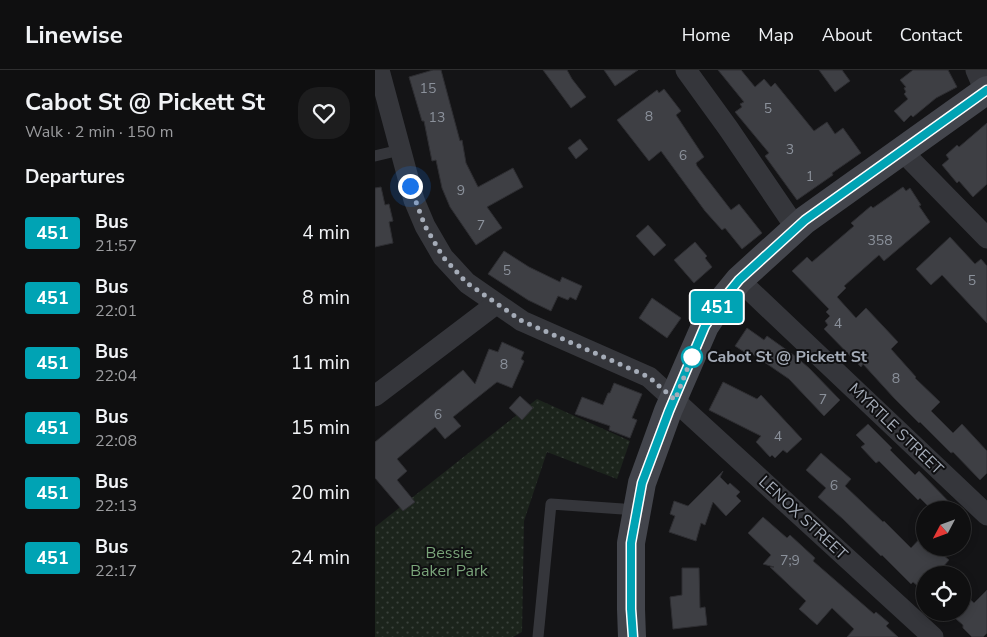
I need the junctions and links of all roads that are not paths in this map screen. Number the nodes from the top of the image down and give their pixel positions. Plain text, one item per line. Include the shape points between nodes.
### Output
1 (379, 70) edge
2 (686, 70) edge
3 (983, 84) edge
4 (400, 150) junction
5 (902, 150) junction
6 (375, 156) edge
7 (796, 228) junction
8 (987, 238) edge
9 (739, 280) junction
10 (496, 304) junction
11 (375, 396) edge
12 (675, 400) junction
13 (637, 510) junction
14 (987, 515) edge
15 (538, 637) edge
16 (633, 637) edge
17 (933, 637) edge

1 - 4 street, LENOX STREET
2 - 7 street
3 - 5 main road
4 - 6 lane
4 - 10 street, LENOX STREET via 414,200 443,257 467,283
5 - 7 main road
5 - 8 street
7 - 9 main road
9 - 12 main road via 705,326
9 - 14 street, MYRTLE STREET
10 - 11 street
10 - 12 street, LENOX STREET via 522,321 649,377
12 - 13 main road via 642,483
12 - 17 street, LENOX STREET
13 - 15 lane via 551,504
13 - 16 main road via 631,543

